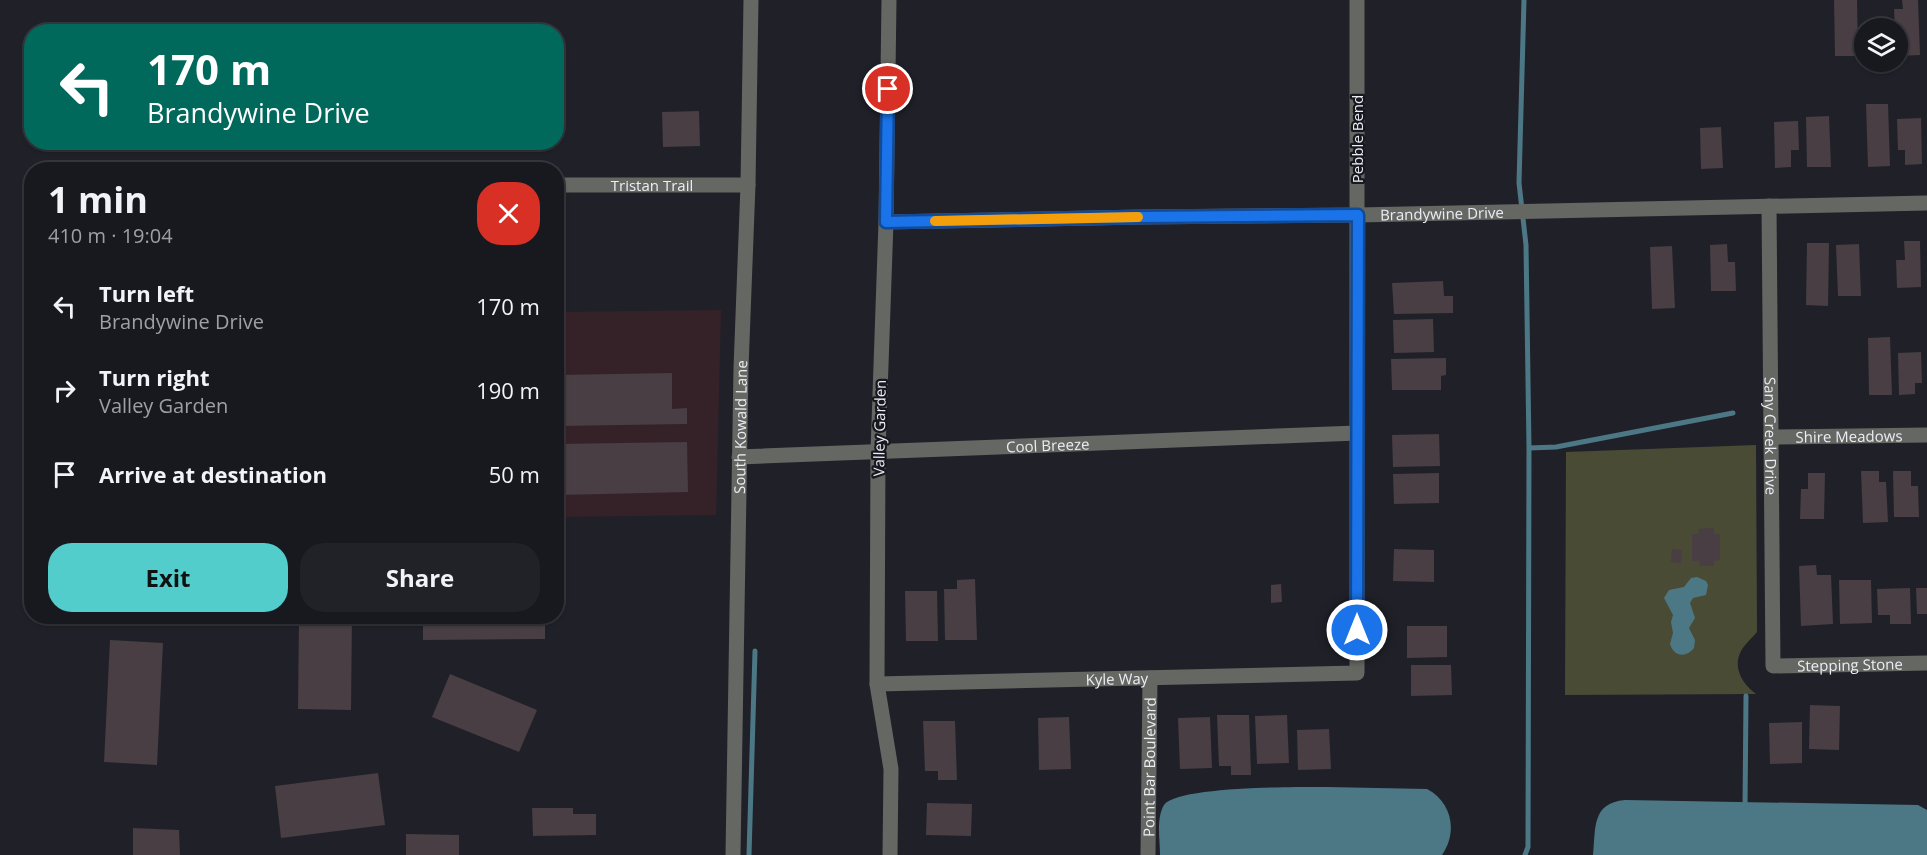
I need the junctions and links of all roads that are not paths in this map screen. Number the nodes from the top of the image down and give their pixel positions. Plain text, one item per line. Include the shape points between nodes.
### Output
1 (751, 0) edge
2 (889, 0) edge
3 (1357, 0) edge
4 (564, 185) edge
5 (748, 185) junction
6 (1927, 203) edge
7 (1769, 206) junction
8 (1358, 215) junction
9 (886, 222) junction
10 (1357, 433) junction
11 (1927, 435) edge
12 (1771, 437) junction
13 (878, 451) junction
14 (739, 457) junction
15 (1927, 663) edge
16 (1773, 666) joint
17 (1357, 673) joint
18 (1150, 678) junction
19 (878, 684) junction
20 (734, 855) edge
21 (890, 855) edge
22 (1148, 855) edge

1 - 5 street, South Kowald Lane
2 - 9 street, Valley Garden
3 - 8 street, Pebble Bend
4 - 5 street, Tristan Trail
5 - 14 street, South Kowald Lane
6 - 7 street, Brandywine Drive
7 - 8 street, Brandywine Drive
7 - 12 street, Sany Creek Drive
8 - 9 street, Brandywine Drive
8 - 10 street, Pebble Bend
9 - 13 street, Valley Garden
10 - 13 street, Cool Breeze
10 - 17 street, Pebble Bend
11 - 12 street, Shire Meadows
12 - 16 street, Sany Creek Drive
13 - 14 street, Cool Breeze
13 - 19 street, Valley Garden
14 - 20 street, South Kowald Lane
15 - 16 street, Stepping Stone
17 - 18 street, Kyle Way
18 - 19 street, Kyle Way
18 - 22 street, Point Bar Boulevard
19 - 21 street, Valley Garden via 891,769

